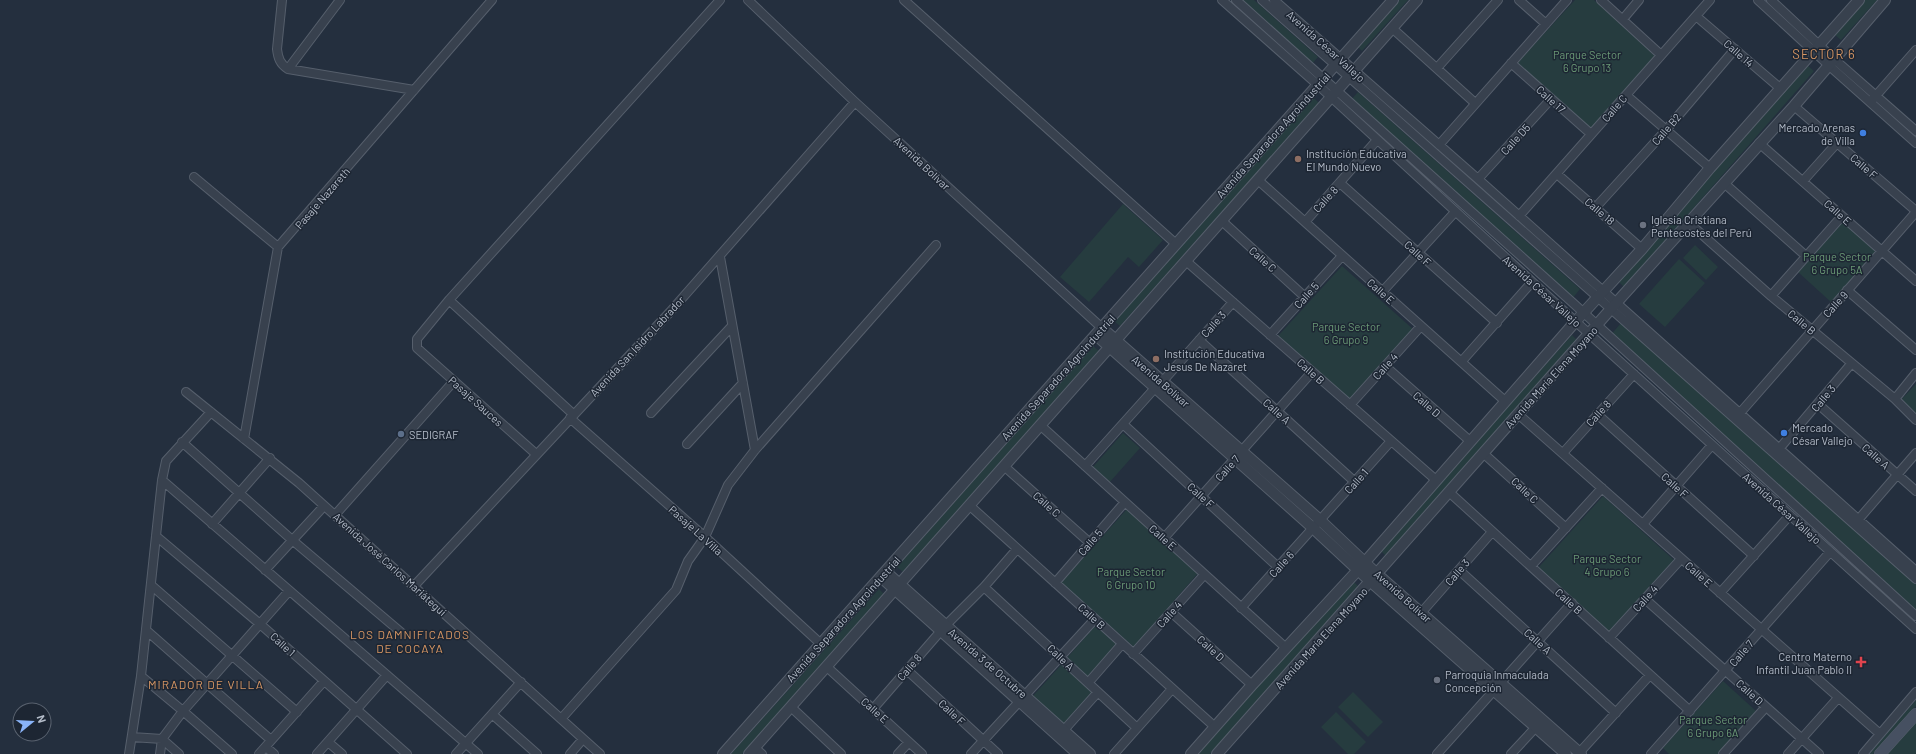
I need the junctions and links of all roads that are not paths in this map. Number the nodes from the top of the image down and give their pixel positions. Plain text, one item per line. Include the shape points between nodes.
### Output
1 (282, 0) edge
2 (340, 0) edge
3 (492, 0) edge
4 (720, 0) edge
5 (748, 0) edge
6 (904, 0) edge
7 (1222, 0) edge
8 (1236, 0) edge
9 (1262, 0) edge
10 (1274, 0) edge
11 (1393, 0) edge
12 (1417, 0) edge
13 (1498, 0) edge
14 (1519, 0) edge
15 (1567, 0) edge
16 (1601, 0) edge
17 (1639, 0) edge
18 (1710, 0) edge
19 (1758, 0) edge
20 (1771, 0) edge
21 (1885, 0) edge
22 (1857, 1) edge
23 (1696, 16) junction
24 (1623, 19) junction
25 (1546, 24) junction
26 (1392, 28) junction
27 (1816, 48) junction
28 (1735, 49) junction
29 (1915, 53) edge
30 (1661, 55) junction
31 (1338, 62) junction
32 (1831, 62) junction
33 (1511, 63) junction
34 (1437, 68) junction
35 (288, 69) junction
36 (1352, 74) junction
37 (1321, 81) junction
38 (1781, 89) junction
39 (414, 90) junction
40 (1334, 94) junction
41 (1626, 95) junction
42 (1876, 96) junction
43 (1551, 99) junction
44 (855, 102) junction
45 (1869, 102) junction
46 (1476, 103) junction
47 (1794, 106) junction
48 (1666, 130) junction
49 (1916, 131) edge
50 (1591, 134) junction
51 (1378, 140) junction
52 (1837, 142) junction
53 (1759, 143) junction
54 (1916, 143) edge
55 (1439, 145) junction
56 (1710, 168) junction
57 (1557, 174) junction
58 (194, 177) dead end
59 (1478, 179) junction
60 (1258, 180) junction
61 (1803, 181) junction
62 (1340, 183) junction
63 (1724, 183) junction
64 (1596, 207) junction
65 (1455, 212) junction
66 (1916, 212) edge
67 (1519, 216) junction
68 (1842, 216) junction
69 (1222, 221) junction
70 (1305, 222) junction
71 (1689, 223) junction
72 (1176, 244) junction
73 (936, 245) dead end
74 (278, 247) junction
75 (1642, 249) junction
76 (1882, 251) junction
77 (1417, 253) junction
78 (1342, 256) junction
79 (1806, 256) junction
80 (720, 257) junction
81 (1186, 261) junction
82 (1916, 281) edge
83 (1532, 282) junction
84 (1847, 290) junction
85 (1382, 292) junction
86 (1601, 294) junction
87 (1771, 296) junction
88 (1305, 297) junction
89 (449, 300) junction
90 (1233, 302) junction
91 (1614, 305) junction
92 (1584, 313) junction
93 (1497, 322) junction
94 (1575, 322) junction
95 (1597, 325) junction
96 (732, 326) junction
97 (1421, 326) junction
98 (1812, 330) junction
99 (1099, 331) junction
100 (1589, 334) junction
101 (1270, 335) junction
102 (1199, 340) junction
103 (1113, 344) junction
104 (1916, 350) edge
105 (1462, 361) junction
106 (1851, 364) junction
107 (1385, 366) junction
108 (1312, 372) junction
109 (1634, 374) junction
110 (1916, 374) edge
111 (454, 381) junction
112 (743, 383) junction
113 (1158, 385) junction
114 (186, 392) dead end
115 (1895, 399) junction
116 (1505, 401) junction
117 (1818, 404) junction
118 (1350, 405) junction
119 (1277, 411) junction
120 (211, 412) junction
121 (650, 413) dead end
122 (1740, 413) junction
123 (1518, 414) junction
124 (1597, 414) junction
125 (572, 416) junction
126 (1916, 420) edge
127 (1123, 424) junction
128 (1040, 425) junction
129 (244, 439) junction
130 (1391, 441) junction
131 (1470, 441) junction
132 (182, 442) junction
133 (687, 444) dead end
134 (1712, 445) junction
135 (1779, 449) junction
136 (755, 450) junction
137 (1484, 453) junction
138 (1563, 453) junction
139 (1916, 453) edge
140 (536, 454) junction
141 (1238, 455) junction
142 (270, 458) junction
143 (1004, 466) junction
144 (1085, 466) junction
145 (1897, 474) junction
146 (162, 480) junction
147 (1436, 480) junction
148 (1355, 482) junction
149 (1676, 486) junction
150 (1602, 488) junction
151 (1916, 491) edge
152 (1449, 492) junction
153 (239, 493) junction
154 (1201, 496) junction
155 (1125, 502) junction
156 (969, 505) junction
157 (324, 506) junction
158 (335, 515) junction
159 (1790, 516) junction
160 (1858, 520) junction
161 (212, 524) junction
162 (1317, 524) junction
163 (1643, 524) junction
164 (1566, 528) junction
165 (1492, 532) junction
166 (156, 536) junction
167 (705, 537) junction
168 (1164, 538) junction
169 (291, 539) junction
170 (1090, 542) junction
171 (1017, 549) junction
172 (1830, 552) junction
173 (1754, 556) junction
174 (1681, 559) junction
175 (1365, 562) junction
176 (1278, 566) junction
177 (1531, 566) junction
178 (265, 570) junction
179 (1358, 570) junction
180 (1459, 570) junction
181 (1916, 571) edge
182 (883, 574) junction
183 (1378, 574) junction
184 (1204, 575) junction
185 (1916, 579) edge
186 (1371, 582) junction
187 (1055, 583) junction
188 (151, 585) junction
189 (414, 586) junction
190 (897, 587) junction
191 (984, 587) junction
192 (290, 591) junction
193 (1720, 593) junction
194 (1645, 599) junction
195 (1572, 604) junction
196 (1241, 608) junction
197 (1171, 612) junction
198 (1421, 613) junction
199 (1916, 616) edge
200 (1095, 619) junction
201 (260, 624) junction
202 (944, 628) junction
203 (1916, 629) edge
204 (146, 630) junction
205 (1761, 630) junction
206 (403, 634) dead end
207 (1610, 638) junction
208 (1538, 641) junction
209 (822, 644) junction
210 (1122, 644) junction
211 (1286, 648) junction
212 (1133, 654) junction
213 (233, 655) junction
214 (1060, 657) junction
215 (827, 667) junction
216 (907, 670) junction
217 (1725, 670) junction
218 (387, 675) junction
219 (1650, 675) junction
220 (141, 676) junction
221 (324, 680) junction
222 (521, 682) junction
223 (208, 683) junction
224 (1088, 683) junction
225 (1252, 685) junction
226 (1498, 686) junction
227 (1172, 689) junction
228 (1098, 692) junction
229 (1916, 692) edge
230 (1022, 698) junction
231 (1838, 698) junction
232 (1766, 706) junction
233 (791, 708) junction
234 (357, 709) junction
235 (873, 709) junction
236 (1690, 710) junction
237 (183, 711) junction
238 (297, 712) junction
239 (1616, 713) junction
240 (492, 714) junction
241 (1916, 714) edge
242 (561, 719) junction
243 (1215, 727) junction
244 (1536, 727) junction
245 (1137, 728) junction
246 (1064, 730) junction
247 (1880, 734) junction
248 (132, 737) junction
249 (583, 738) junction
250 (162, 739) junction
251 (1802, 739) junction
252 (983, 740) junction
253 (328, 742) junction
254 (909, 742) junction
255 (269, 743) junction
256 (466, 744) junction
257 (755, 752) edge
258 (1656, 752) edge
259 (1580, 753) edge
260 (129, 754) edge
261 (160, 754) edge
262 (179, 754) edge
263 (232, 754) edge
264 (259, 754) edge
265 (274, 754) edge
266 (317, 754) edge
267 (342, 754) edge
268 (407, 754) edge
269 (456, 754) edge
270 (478, 754) edge
271 (537, 754) edge
272 (570, 754) edge
273 (600, 754) edge
274 (723, 754) edge
275 (841, 754) edge
276 (898, 754) edge
277 (922, 754) edge
278 (971, 754) edge
279 (998, 754) edge
280 (1078, 754) edge
281 (1090, 754) edge
282 (1114, 754) edge
283 (1191, 754) edge
284 (1217, 754) edge
285 (1437, 754) edge
286 (1511, 754) edge
287 (1566, 754) edge
288 (1723, 754) edge
289 (1788, 754) edge
290 (1819, 754) edge
291 (1862, 754) edge
292 (1880, 754) edge

1 - 35 street via 278,56 282,65
2 - 35 street
3 - 39 street, Pasaje Nazareth
4 - 89 street
5 - 44 street, Avenida Bolívar
6 - 72 street
7 - 37 street, Avenida César Vallejo
8 - 37 street, Avenida César Vallejo
9 - 31 street, Avenida César Vallejo
10 - 31 street, Avenida César Vallejo
11 - 31 street, Avenida Separadora Agroindustrial
12 - 26 street, Avenida Separadora Agroindustrial
13 - 34 street
14 - 25 street
15 - 25 street
16 - 24 street
17 - 24 street
18 - 23 street, Calle C
19 - 27 street
20 - 27 street
21 - 32 street, Avenida María Elena Moyano
22 - 27 street, Avenida María Elena Moyano
23 - 28 street, Calle 14
23 - 30 street, Calle C
24 - 30 street
25 - 33 street
26 - 34 street
26 - 36 street, Avenida Separadora Agroindustrial
27 - 32 street
27 - 38 street, Avenida María Elena Moyano
28 - 38 street, Calle 14
28 - 48 street, Calle B2
29 - 42 street
30 - 41 street, Calle C
31 - 36 street, Avenida César Vallejo
31 - 37 street, Avenida Separadora Agroindustrial
32 - 42 street
32 - 45 street
32 - 47 street, Avenida María Elena Moyano
33 - 43 street, Calle 17
33 - 46 street
34 - 46 street
35 - 39 street
36 - 40 street, Avenida Separadora Agroindustrial
36 - 55 street, Avenida César Vallejo
36 - 86 street, Avenida César Vallejo
37 - 40 street, Avenida César Vallejo
37 - 72 street, Avenida Separadora Agroindustrial
38 - 56 street, Avenida María Elena Moyano
39 - 74 street, Pasaje Nazareth
40 - 51 street, Avenida César Vallejo
40 - 60 street, Avenida Separadora Agroindustrial
40 - 92 street, Avenida César Vallejo
41 - 48 street
41 - 50 street, Calle C
42 - 45 street
42 - 49 street
43 - 50 street, Calle 17
43 - 59 street, Calle D5
44 - 80 street, Avenida San Isidro Labrador
44 - 99 street, Avenida Bolívar
45 - 54 street
46 - 55 street
47 - 52 street, Calle F
47 - 53 street, Avenida María Elena Moyano
48 - 56 street
48 - 64 street, Calle B2
50 - 57 street, Calle C
51 - 62 street, Calle 8
51 - 65 street, Avenida César Vallejo
52 - 61 street
52 - 66 street, Calle F
53 - 61 street, Calle E
53 - 63 street, Avenida María Elena Moyano
55 - 59 street, Avenida César Vallejo
56 - 75 street, Avenida María Elena Moyano
57 - 64 street, Calle 18
57 - 67 street, Calle C
58 - 74 street
59 - 67 street, Avenida César Vallejo
60 - 69 street, Avenida Separadora Agroindustrial
60 - 70 street, Calle E
61 - 68 street, Calle E
62 - 70 street, Calle 8
62 - 77 street, Calle F
63 - 71 street, Avenida María Elena Moyano
63 - 79 street
64 - 75 street, Calle 18
65 - 77 street
65 - 83 street, Avenida César Vallejo
66 - 76 street, Calle 9
67 - 86 street, Avenida César Vallejo
68 - 76 street, Calle E
68 - 79 street
69 - 81 street, Avenida Separadora Agroindustrial
69 - 88 street, Calle C
70 - 78 street, Calle E
71 - 87 street, Calle B
71 - 91 street, Avenida María Elena Moyano
72 - 99 street, Avenida Separadora Agroindustrial
73 - 136 street
74 - 129 street
75 - 86 street, Avenida María Elena Moyano
76 - 82 street, Calle E
76 - 84 street, Calle 9
77 - 85 street
77 - 93 street, Calle F
78 - 85 street, Calle E
78 - 88 street, Calle 5
79 - 87 street
80 - 96 street
80 - 125 street, Avenida San Isidro Labrador
81 - 90 street, Calle B
81 - 103 street, Avenida Separadora Agroindustrial
83 - 93 street
83 - 94 street, Avenida César Vallejo
84 - 98 street, Calle 9
84 - 104 street
85 - 97 street, Calle E
86 - 91 street, Avenida César Vallejo
86 - 92 street, Avenida María Elena Moyano
87 - 98 street, Calle B
88 - 101 street, Calle 5
89 - 111 street, Pasaje Sauces via 417,339 417,348
89 - 125 street, Pasaje La Villa
90 - 101 street, Calle B
90 - 102 street, Calle 3
91 - 95 street, Avenida María Elena Moyano
91 - 122 street, Avenida César Vallejo
91 - 185 street, Avenida César Vallejo
92 - 94 street, Avenida María Elena Moyano
92 - 95 street, Avenida César Vallejo
93 - 105 street
94 - 100 street, Avenida César Vallejo
94 - 116 street, Avenida María Elena Moyano
95 - 100 street, Avenida María Elena Moyano
95 - 199 street, Avenida César Vallejo
96 - 112 street
96 - 121 street
97 - 105 street, Calle E
97 - 107 street, Calle 4
98 - 106 street, Calle B
98 - 122 street, Calle 9
99 - 103 street, Avenida Bolívar
99 - 182 street, Avenida Separadora Agroindustrial
100 - 109 street, Avenida César Vallejo
100 - 123 street, Avenida María Elena Moyano
101 - 108 street, Calle B
102 - 113 street, Calle 3
102 - 119 street, Calle A
103 - 113 street, Avenida Bolívar
103 - 128 street, Avenida Separadora Agroindustrial
105 - 116 street, Calle E
106 - 115 street, Calle B
106 - 117 street, Calle 3
107 - 118 street, Calle 4
107 - 131 street, Calle D
108 - 118 street, Calle B
108 - 119 street, Calle 7
109 - 124 street, Calle 8
109 - 134 street, Avenida César Vallejo
110 - 115 street
111 - 140 street, Pasaje Sauces
111 - 158 street
112 - 133 street
112 - 136 street
113 - 127 street
113 - 141 street, Avenida Bolívar
114 - 120 street, Avenida José Carlos Mariátegui
115 - 126 street, Calle B
116 - 131 street, Avenida María Elena Moyano
117 - 135 street, Calle 3
117 - 145 street, Calle A
118 - 130 street, Calle B
119 - 141 street, Calle 7
119 - 148 street, Calle A
120 - 129 street, Avenida José Carlos Mariátegui
120 - 132 street
122 - 135 street, Avenida César Vallejo
123 - 137 street, Avenida María Elena Moyano
123 - 138 street, Calle E
124 - 138 street, Calle 8
124 - 149 street, Calle F
125 - 140 street, Avenida San Isidro Labrador
125 - 167 street, Pasaje La Villa
127 - 144 street
127 - 154 street, Calle F
128 - 143 street, Avenida Separadora Agroindustrial
128 - 144 street, Calle E
129 - 142 street, Avenida José Carlos Mariátegui
130 - 147 street, Calle B
130 - 148 street, Calle 1
131 - 147 street, Avenida María Elena Moyano
132 - 146 street via 166,461
132 - 153 street
134 - 149 street
134 - 159 street, Avenida César Vallejo
135 - 160 street, Avenida César Vallejo
136 - 167 street via 728,485
137 - 152 street, Avenida María Elena Moyano
137 - 164 street, Calle C
138 - 150 street, Calle E
139 - 145 street
140 - 189 street, Avenida San Isidro Labrador
141 - 154 street, Calle 7
141 - 162 street, Avenida Bolívar
142 - 153 street
142 - 157 street, Avenida José Carlos Mariátegui
143 - 156 street, Avenida Separadora Agroindustrial
143 - 170 street, Calle C
144 - 155 street, Calle E
145 - 151 street, Calle A
145 - 160 street
146 - 161 street
146 - 166 street
147 - 175 street, Avenida María Elena Moyano
148 - 162 street, Calle 1
149 - 163 street
149 - 173 street, Calle F
150 - 163 street, Calle E
150 - 164 street
152 - 165 street, Calle B
152 - 183 street, Avenida María Elena Moyano
153 - 161 street
153 - 169 street
154 - 168 street, Calle 7
154 - 176 street, Calle F
155 - 168 street, Calle E
155 - 170 street, Calle 5
156 - 171 street, Calle B
156 - 190 street, Avenida Separadora Agroindustrial
157 - 158 street, Avenida José Carlos Mariátegui
157 - 169 street
158 - 189 street, Avenida José Carlos Mariátegui
159 - 172 street, Avenida César Vallejo
159 - 173 street
160 - 181 street, Avenida César Vallejo
161 - 178 street
162 - 175 street, Avenida Bolívar
162 - 176 street, Calle 6
162 - 179 street, Avenida Bolívar
163 - 174 street, Calle E
164 - 177 street
165 - 177 street, Calle B
165 - 180 street, Calle 3
166 - 188 street
166 - 201 street, Calle 1
167 - 209 street, Pasaje La Villa
167 - 242 street via 688,562 676,590
168 - 184 street, Calle E
169 - 178 street
169 - 206 street
170 - 187 street, Calle 5
171 - 187 street, Calle B
171 - 191 street
172 - 203 street, Avenida César Vallejo
172 - 205 street, Calle 7
173 - 193 street
174 - 193 street, Calle E
174 - 194 street, Calle 4
175 - 179 street, Avenida María Elena Moyano
175 - 183 street, Avenida Bolívar
176 - 196 street, Calle 6
177 - 195 street, Calle B
178 - 192 street
179 - 186 street, Avenida Bolívar
179 - 211 street, Avenida María Elena Moyano
180 - 198 street, Calle 3
180 - 208 street, Calle A
182 - 190 street, Avenida 3 de Octubre
182 - 209 street, Avenida Separadora Agroindustrial
183 - 186 street, Avenida María Elena Moyano
183 - 198 street, Avenida Bolívar
184 - 196 street, Calle E
184 - 197 street, Calle 4
186 - 226 street, Avenida Bolívar
186 - 284 street, Avenida María Elena Moyano
187 - 200 street, Calle B
188 - 204 street
188 - 213 street
189 - 222 street, Avenida José Carlos Mariátegui
190 - 202 street, Avenida 3 de Octubre
190 - 215 street, Avenida Separadora Agroindustrial
191 - 202 street
191 - 214 street, Calle A
192 - 201 street
192 - 218 street
193 - 205 street, Calle E
194 - 207 street, Calle 4
194 - 217 street, Calle D
195 - 207 street, Calle B
195 - 208 street
196 - 211 street, Calle E
197 - 212 street, Calle 4
197 - 225 street, Calle D
198 - 226 street, Avenida Bolívar
200 - 210 street, Calle B
200 - 214 street
201 - 213 street
201 - 221 street, Calle 1
202 - 216 street, Calle 8
202 - 230 street, Avenida 3 de Octubre
204 - 220 street
204 - 223 street
205 - 217 street, Calle 7
205 - 231 street, Calle E
207 - 219 street, Calle B
208 - 226 street
208 - 239 street, Calle A
209 - 274 street, Avenida Separadora Agroindustrial
210 - 212 street, Calle B
210 - 224 street
211 - 225 street, Avenida María Elena Moyano
212 - 227 street, Calle B
213 - 223 street
213 - 238 street
214 - 224 street, Calle A
214 - 230 street
215 - 233 street, Avenida Separadora Agroindustrial
215 - 235 street, Calle E
216 - 235 street, Calle 8
216 - 252 street, Calle F
217 - 232 street, Calle D
217 - 236 street, Calle 7
218 - 234 street
218 - 256 street
219 - 236 street, Calle B
219 - 239 street
220 - 237 street
220 - 248 street
221 - 234 street, Calle 1
221 - 238 street
222 - 240 street
222 - 242 street, Avenida José Carlos Mariátegui
223 - 237 street
223 - 255 street
224 - 228 street, Calle A
225 - 243 street, Avenida María Elena Moyano
226 - 244 street, Avenida Bolívar
226 - 259 street, Avenida Bolívar
226 - 285 street
227 - 243 street, Calle B
227 - 245 street
228 - 245 street, Calle A
228 - 246 street
229 - 247 street
230 - 246 street, Avenida 3 de Octubre
230 - 252 street
230 - 280 street, Avenida 3 de Octubre
231 - 247 street, Calle E
231 - 251 street
232 - 251 street, Calle D
232 - 288 street
233 - 257 street, Avenida Separadora Agroindustrial
233 - 275 street
234 - 253 street
234 - 268 street, Calle 1
235 - 254 street, Calle E
236 - 258 street, Calle 7
237 - 250 street
237 - 263 street
238 - 255 street
239 - 259 street
240 - 256 street
240 - 271 street
241 - 292 main road
242 - 249 street, Avenida José Carlos Mariátegui
243 - 283 street, Avenida María Elena Moyano
244 - 286 street
244 - 287 street, Avenida Bolívar
245 - 282 street
246 - 281 street, Avenida 3 de Octubre
247 - 291 street
248 - 250 street
248 - 260 street
249 - 272 street
249 - 273 street, Avenida José Carlos Mariátegui
250 - 261 street
250 - 262 street
251 - 289 street
251 - 290 street, Calle D
252 - 278 street
252 - 279 street, Calle F
253 - 266 street
253 - 267 street
254 - 276 street
254 - 277 street, Calle E
255 - 264 street
255 - 265 street
256 - 269 street
256 - 270 street

